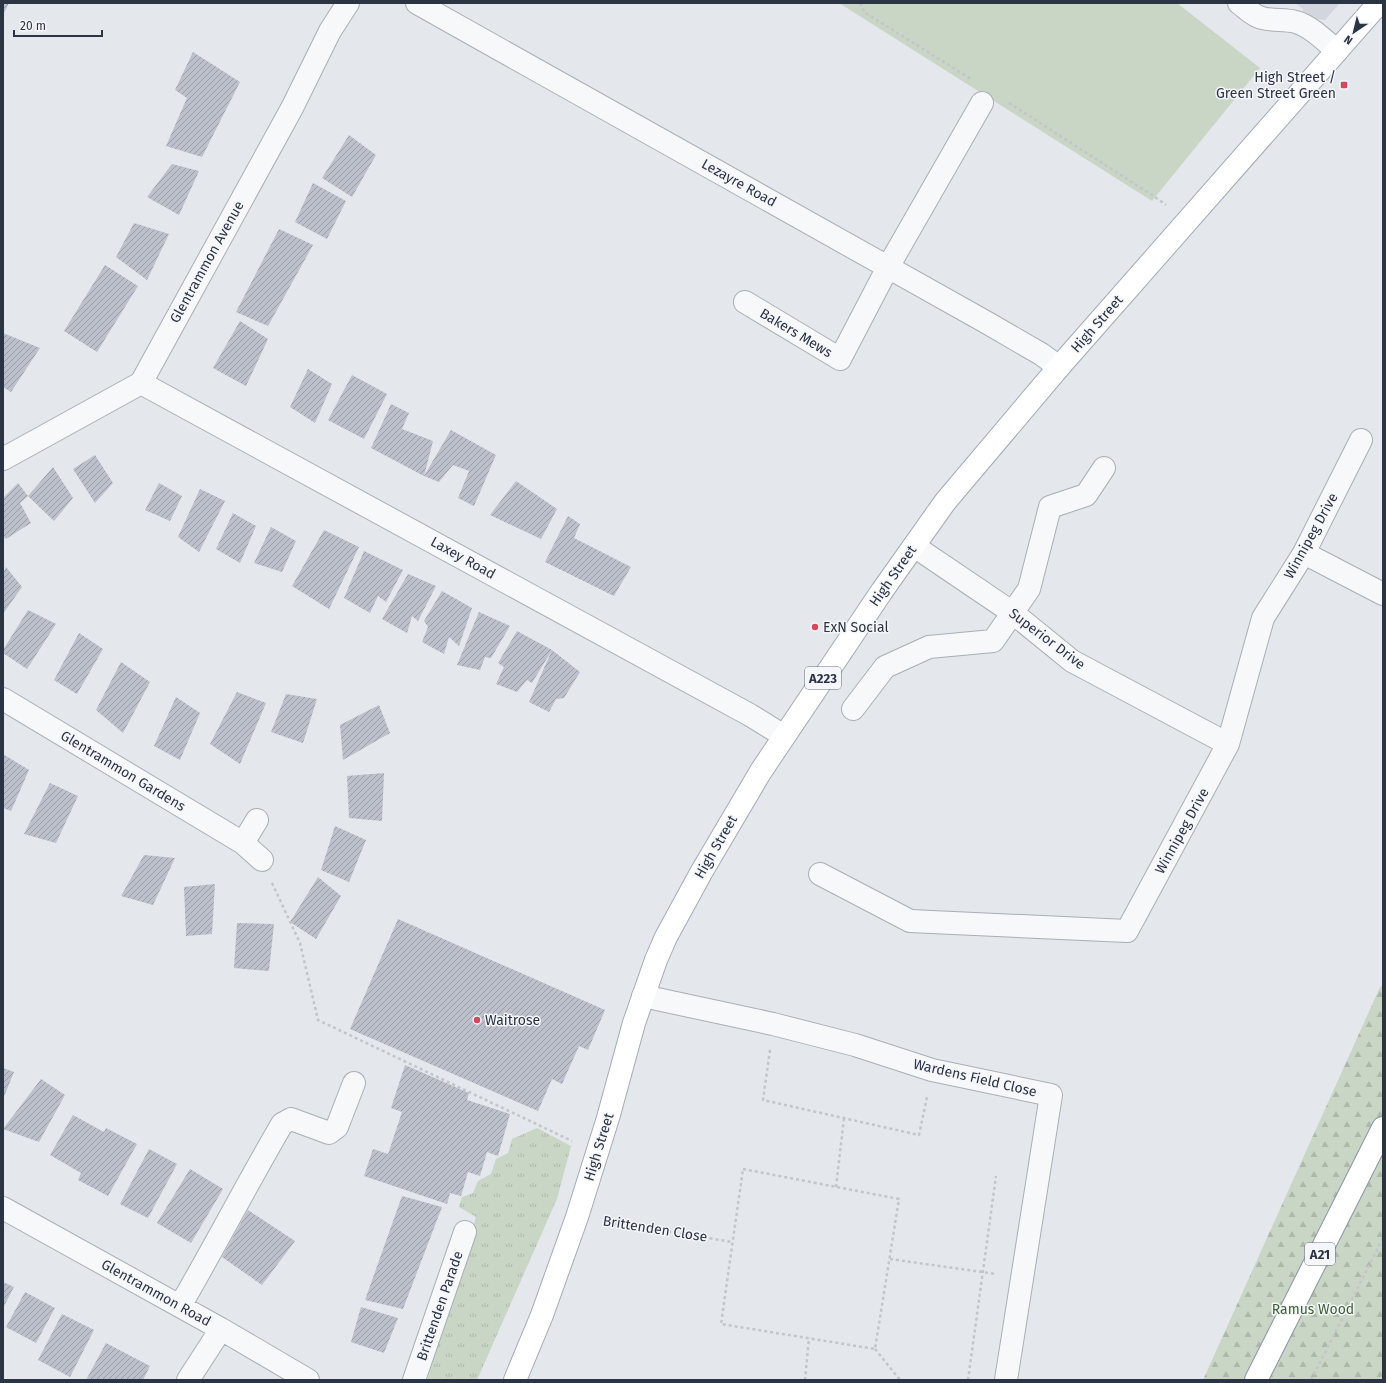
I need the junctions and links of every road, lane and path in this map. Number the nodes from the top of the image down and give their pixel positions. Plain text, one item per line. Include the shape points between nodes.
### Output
1 (348, 3) edge
2 (417, 3) edge
3 (860, 3) edge
4 (1239, 3) edge
5 (1379, 3) edge
6 (1337, 51) junction
7 (979, 93) joint
8 (1003, 100) dead end
9 (1186, 221) junction
10 (888, 267) junction
11 (745, 302) dead end
12 (1059, 366) junction
13 (141, 382) junction
14 (1361, 440) dead end
15 (3, 459) edge
16 (1104, 468) dead end
17 (914, 546) junction
18 (1304, 553) junction
19 (1383, 594) edge
20 (1013, 613) junction
21 (3, 699) edge
22 (854, 709) dead end
23 (784, 736) junction
24 (1228, 744) junction
25 (256, 820) dead end
26 (243, 843) junction
27 (262, 860) joint
28 (820, 874) dead end
29 (643, 996) junction
30 (773, 1024) junction
31 (932, 1070) junction
32 (354, 1083) dead end
33 (844, 1118) junction
34 (1383, 1128) edge
35 (597, 1154) junction
36 (996, 1176) dead end
37 (836, 1187) junction
38 (3, 1208) edge
39 (577, 1217) junction
40 (465, 1232) dead end
41 (1383, 1238) edge
42 (732, 1242) junction
43 (890, 1259) junction
44 (983, 1272) junction
45 (1022, 1278) junction
46 (180, 1306) junction
47 (222, 1329) junction
48 (809, 1338) junction
49 (875, 1349) junction
50 (188, 1380) edge
51 (308, 1380) edge
52 (414, 1380) edge
53 (515, 1380) edge
54 (805, 1380) edge
55 (900, 1380) edge
56 (968, 1380) edge
57 (1006, 1380) edge
58 (1256, 1380) edge
59 (1311, 1380) edge

1 - 13 street, Glentrammon Avenue via 330,31 292,108
2 - 10 street, Lezayre Road
3 - 7 path via 864,12
4 - 6 street via 1255,16 1290,21 1307,27
5 - 6 main road, High Street / A223
6 - 9 main road, High Street / A223
7 - 10 street
8 - 9 path via 1155,197
9 - 12 main road, High Street / A223
10 - 11 street, Bakers Mews via 840,359
10 - 12 street, Lezayre Road
12 - 17 main road, High Street / A223 via 955,490
13 - 15 street
13 - 23 street, Laxey Road via 744,711
14 - 18 street, Winnipeg Drive
16 - 20 street via 1086,495 1050,507 1029,589
17 - 20 street, Superior Drive
17 - 23 main road, High Street / A223
18 - 19 street
18 - 24 street, Winnipeg Drive via 1263,618
20 - 22 street via 993,641 929,647 885,667
20 - 24 street, Superior Drive via 1072,661
21 - 26 street, Glentrammon Gardens
23 - 29 main road, High Street / A223 via 742,802 681,909
24 - 28 street, Winnipeg Drive via 1127,930 910,921
25 - 26 street
26 - 27 street, Glentrammon Gardens
27 - 35 path via 300,943 318,1020
29 - 30 street, Wardens Field Close
29 - 35 main road, High Street / A223
30 - 31 street, Wardens Field Close via 855,1045
30 - 33 path via 763,1100
31 - 33 path via 919,1135
31 - 45 street, Wardens Field Close via 1050,1095
32 - 46 street via 337,1127 328,1133 291,1119 282,1124
33 - 37 path
34 - 58 main road, A21
35 - 39 main road, High Street / A223
36 - 44 path
37 - 42 path via 743,1169
37 - 43 path via 900,1199
38 - 46 street, Glentrammon Road
39 - 42 path, Brittenden Close
39 - 53 main road, High Street / A223 via 542,1315
40 - 52 street, Brittenden Parade
41 - 59 path
42 - 48 path via 722,1324
43 - 44 path
43 - 49 path
44 - 45 path
44 - 56 path
45 - 57 street, Wardens Field Close
46 - 47 street, Glentrammon Road
47 - 50 street
47 - 51 street, Glentrammon Road
48 - 49 path
48 - 54 path
49 - 55 path

